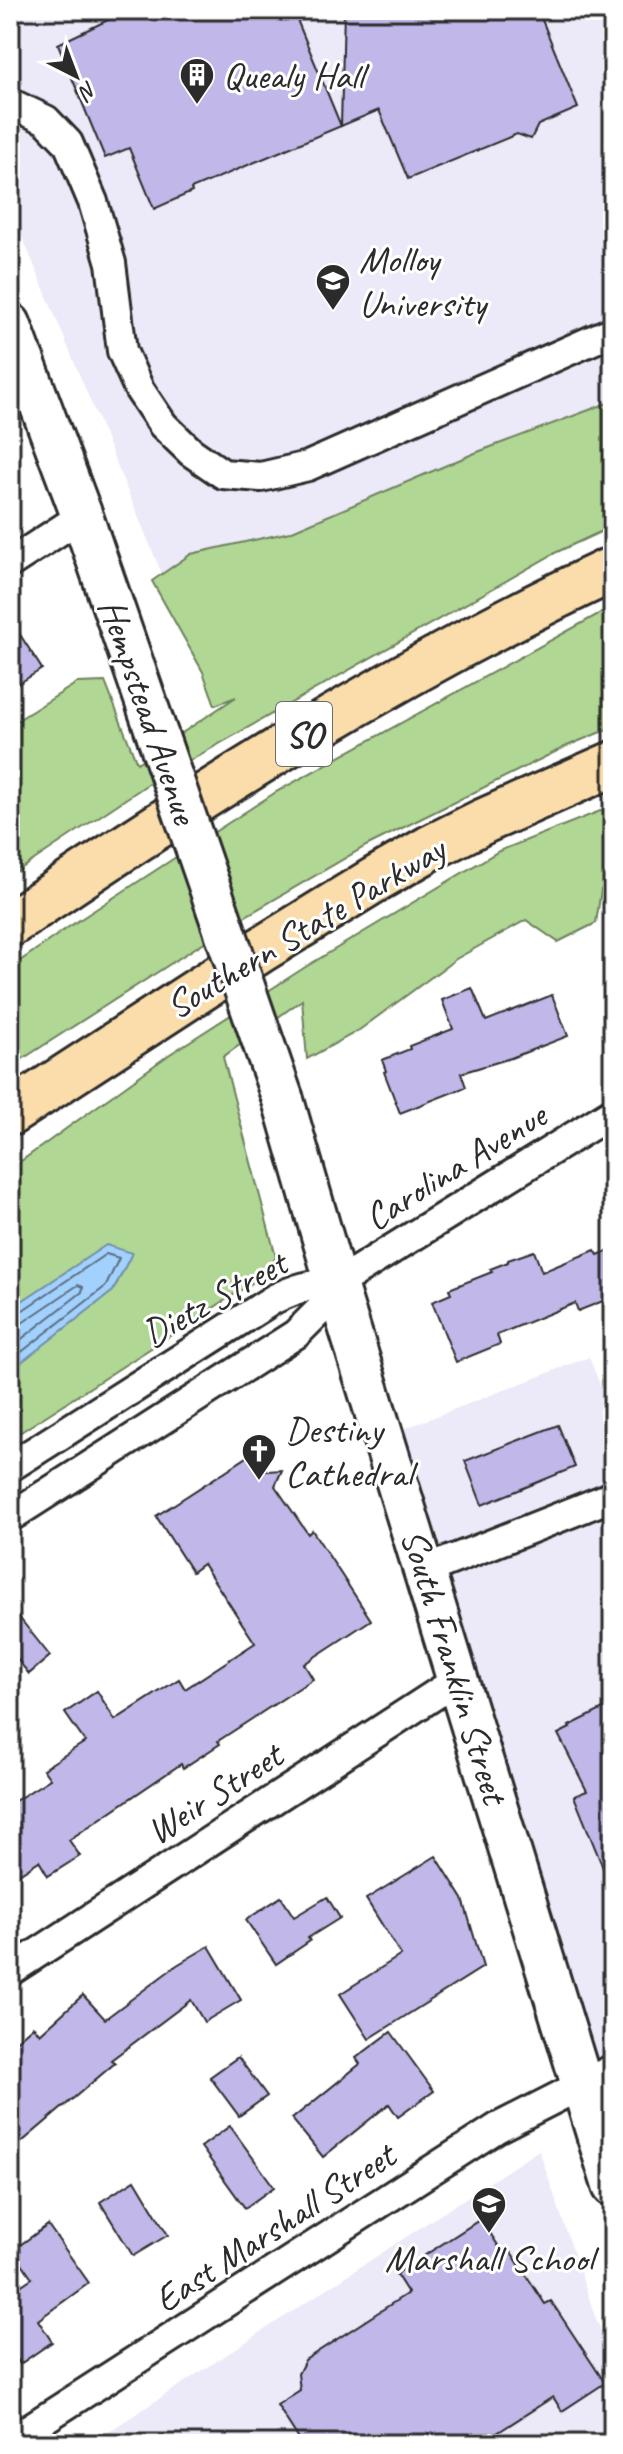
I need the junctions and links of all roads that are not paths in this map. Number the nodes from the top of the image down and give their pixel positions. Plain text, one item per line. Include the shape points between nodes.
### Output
1 (10, 103) edge
2 (10, 324) edge
3 (613, 331) edge
4 (82, 516) junction
5 (10, 563) edge
6 (613, 569) edge
7 (613, 764) edge
8 (10, 924) edge
9 (283, 1100) joint
10 (613, 1112) edge
11 (10, 1113) edge
12 (336, 1284) junction
13 (10, 1467) edge
14 (10, 1476) edge
15 (613, 1496) edge
16 (19, 1512) edge
17 (426, 1570) junction
18 (459, 1679) junction
19 (10, 1971) edge
20 (598, 2077) edge
21 (613, 2186) edge
22 (10, 2441) edge

1 - 3 street via 46,120 68,143 93,202 108,255 122,351 139,389 163,425 223,474 261,477 308,466
2 - 4 main road, Hempstead Avenue
4 - 5 street
4 - 9 main road, Hempstead Avenue, bridge
6 - 8 highway, SO via 479,635 329,720
7 - 11 highway, Southern State Parkway via 484,821 376,879
9 - 12 main road, South Franklin Street
10 - 12 street, Carolina Avenue
12 - 13 street, Dietz Street via 296,1288 274,1299
12 - 16 street, Dietz Street via 326,1304 296,1334
12 - 17 main road, South Franklin Street
14 - 16 street, Dietz Street
15 - 17 street
17 - 18 main road, South Franklin Street
18 - 19 street, Weir Street
18 - 20 main road, South Franklin Street
20 - 21 main road, South Franklin Street
20 - 22 street, East Marshall Street via 497,2128

